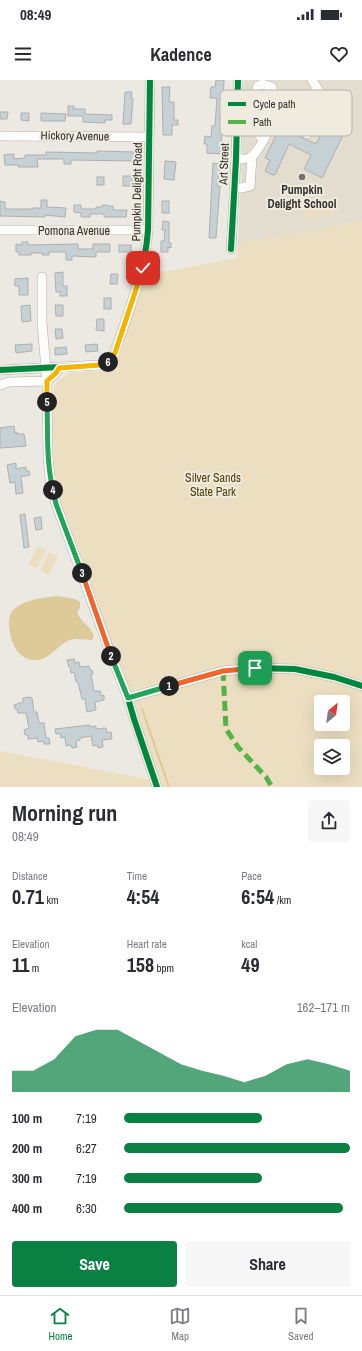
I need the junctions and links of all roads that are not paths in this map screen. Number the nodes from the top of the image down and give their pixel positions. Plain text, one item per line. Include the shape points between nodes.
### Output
1 (150, 80) edge
2 (238, 80) edge
3 (312, 80) edge
4 (238, 90) edge
5 (257, 90) edge
6 (272, 90) edge
7 (318, 90) edge
8 (0, 136) edge
9 (237, 136) edge
10 (260, 136) edge
11 (265, 136) edge
12 (149, 137) junction
13 (263, 140) junction
14 (252, 157) junction
15 (236, 159) junction
16 (234, 187) junction
17 (0, 230) edge
18 (148, 230) junction
19 (231, 249) dead end
20 (42, 278) dead end
21 (46, 367) junction
22 (59, 368) junction
23 (0, 370) edge
24 (47, 381) junction
25 (0, 385) edge
26 (362, 686) edge
27 (128, 698) junction
28 (157, 787) edge

1 - 12 street, Pumpkin Delight Road
2 - 4 street, Art Street
3 - 7 street
5 - 6 street via 262,84 272,87
8 - 12 street, Hickory Avenue
9 - 15 street, Art Street
10 - 13 street
11 - 13 street
12 - 18 street, Pumpkin Delight Road
13 - 14 street
14 - 15 street
14 - 16 street via 250,186
15 - 16 street, Art Street
16 - 19 street, Art Street
17 - 18 street, Pomona Avenue
18 - 22 street, Pumpkin Delight Road via 143,268 112,358 101,365
20 - 21 street via 42,323
21 - 22 street
21 - 23 street
21 - 24 street
22 - 24 street
24 - 25 street via 9,382
24 - 27 street via 48,457 56,504
26 - 27 street via 334,676 295,669 255,668 223,671
27 - 28 street

